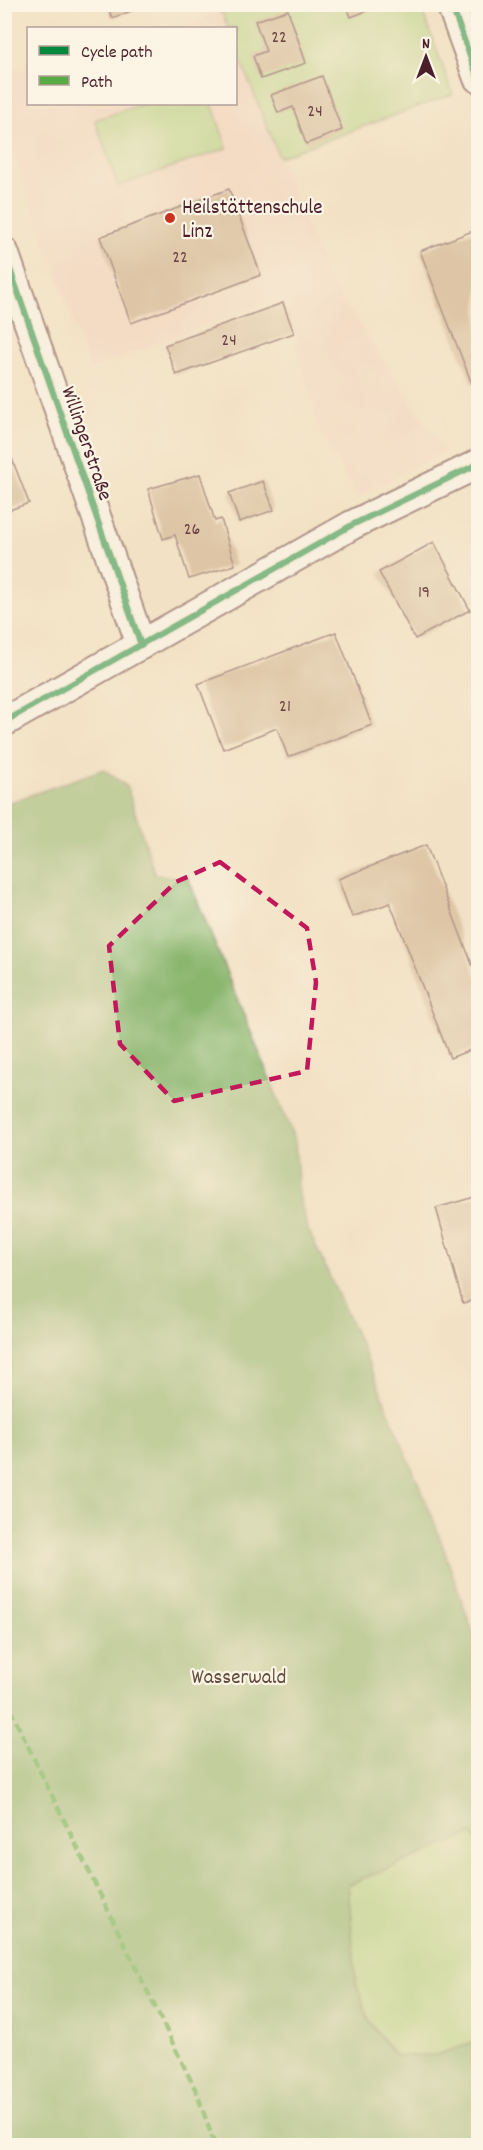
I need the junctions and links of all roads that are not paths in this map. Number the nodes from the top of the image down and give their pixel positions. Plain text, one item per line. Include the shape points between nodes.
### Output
1 (451, 4) edge
2 (478, 78) edge
3 (4, 252) edge
4 (478, 464) edge
5 (141, 645) junction
6 (4, 722) edge

1 - 2 street
3 - 5 street, Willingerstraße
4 - 5 street via 352,525
5 - 6 street

